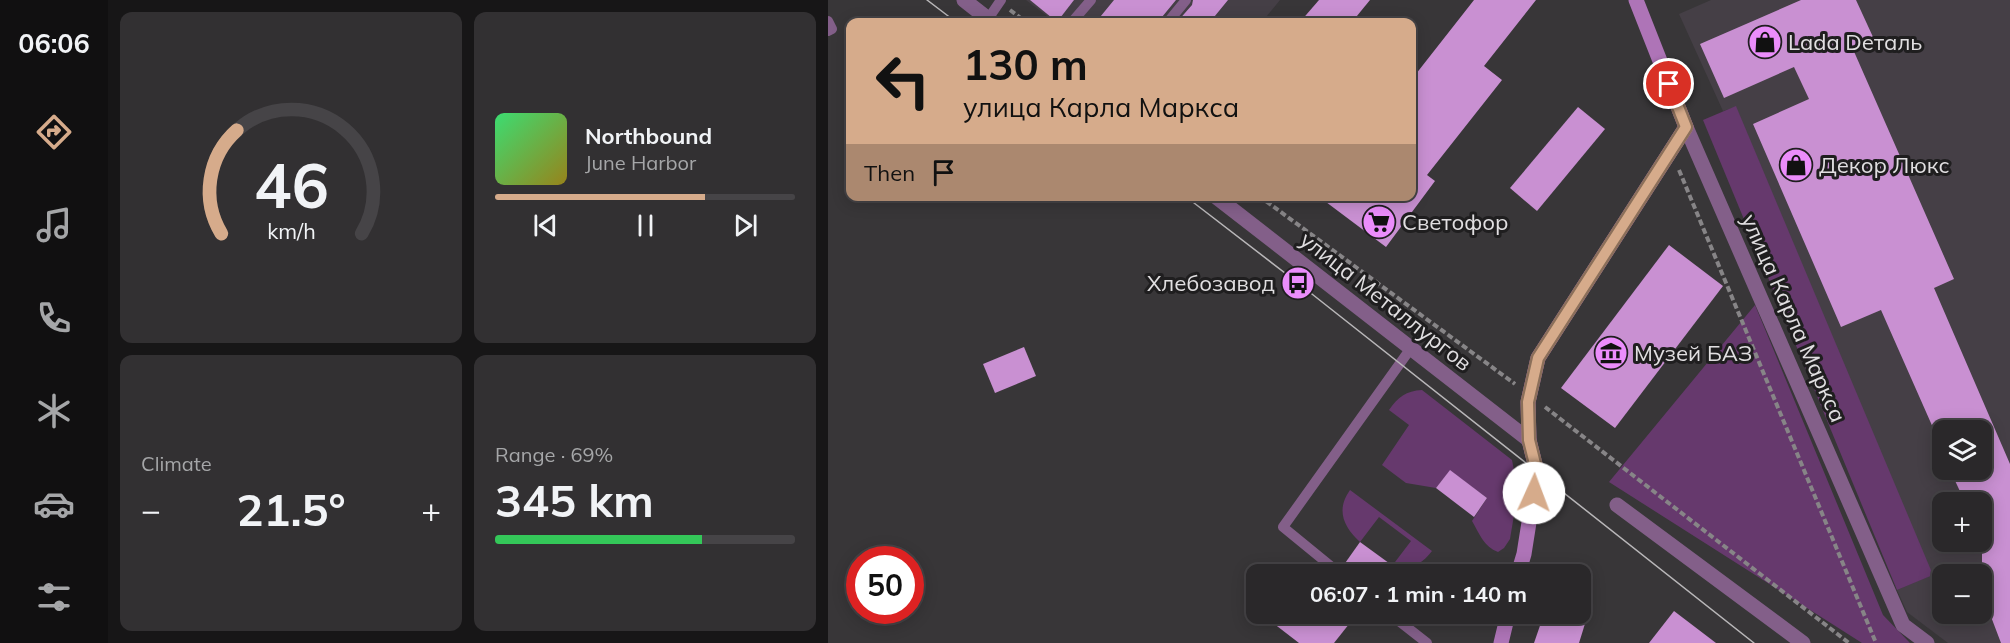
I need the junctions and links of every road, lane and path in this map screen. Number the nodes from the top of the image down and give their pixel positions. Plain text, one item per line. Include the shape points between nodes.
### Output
1 (964, 0) edge
2 (1001, 0) edge
3 (1091, 0) edge
4 (1186, 0) edge
5 (1636, 0) edge
6 (986, 18) edge
7 (992, 18) edge
8 (1075, 18) edge
9 (1171, 18) edge
10 (828, 21) edge
11 (828, 31) edge
12 (1686, 127) junction
13 (1671, 150) junction
14 (1227, 201) edge
15 (1266, 201) edge
16 (1411, 348) junction
17 (1528, 395) junction
18 (1529, 440) junction
19 (1617, 505) dead end
20 (1328, 564) edge
21 (1521, 564) edge
22 (1403, 624) edge
23 (1506, 624) edge
24 (1427, 643) edge
25 (1501, 643) edge
26 (1803, 643) edge
27 (1849, 643) edge
28 (1876, 643) edge
29 (1927, 643) edge

1 - 6 street
2 - 7 lane
3 - 8 lane
4 - 9 lane
5 - 12 main road, улица Карла Маркса
10 - 11 lane via 832,29
12 - 13 main road
12 - 29 street, улица Карла Маркса via 1903,625
13 - 17 main road via 1538,358
13 - 28 path
14 - 16 street, улица Металлургов
15 - 17 path
16 - 18 street, улица Металлургов
16 - 20 lane via 1282,527
17 - 18 main road
17 - 27 path
18 - 21 main road via 1537,472
19 - 26 street
22 - 24 lane
23 - 25 main road

